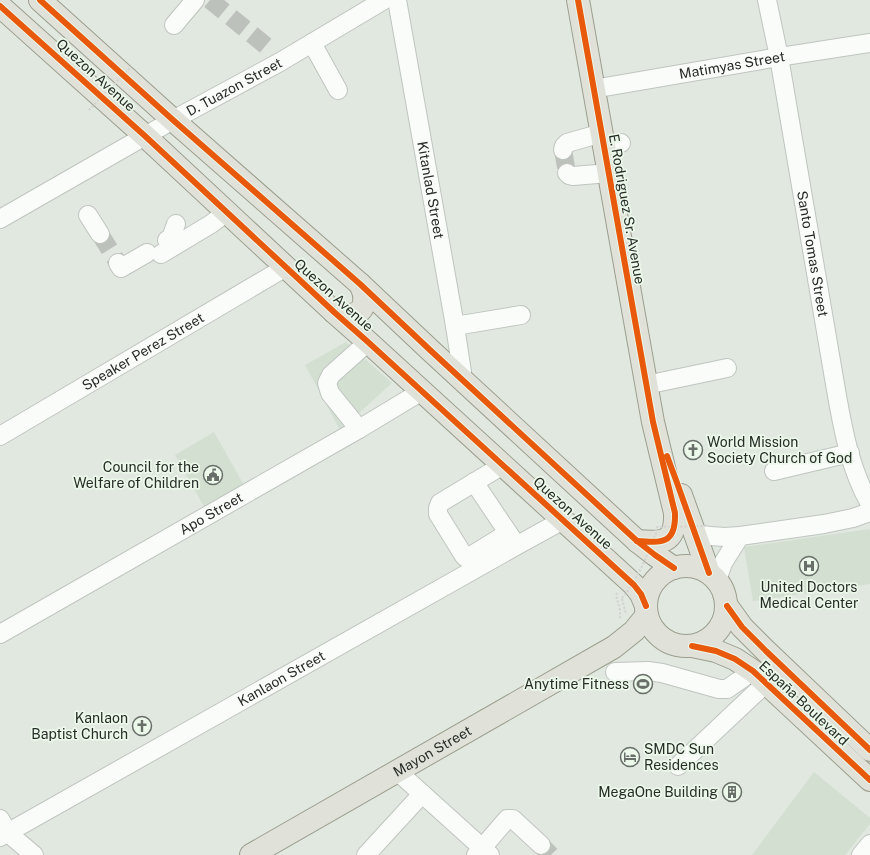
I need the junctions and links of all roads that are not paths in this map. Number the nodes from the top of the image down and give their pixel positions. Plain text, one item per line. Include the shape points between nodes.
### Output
1 (40, 0) edge
2 (195, 0) edge
3 (384, 0) edge
4 (396, 0) edge
5 (578, 0) edge
6 (767, 0) edge
7 (0, 6) edge
8 (174, 25) dead end
9 (870, 43) edge
10 (312, 44) junction
11 (779, 57) junction
12 (593, 89) junction
13 (338, 90) dead end
14 (173, 120) junction
15 (145, 136) junction
16 (609, 140) junction
17 (563, 150) dead end
18 (567, 173) dead end
19 (609, 173) junction
20 (227, 212) junction
21 (88, 215) dead end
22 (0, 219) edge
23 (176, 224) dead end
24 (100, 234) tunnel mouth
25 (158, 249) junction
26 (118, 263) dead end
27 (286, 266) junction
28 (360, 284) junction
29 (334, 312) junction
30 (521, 315) dead end
31 (455, 326) junction
32 (368, 342) junction
33 (430, 350) junction
34 (727, 368) dead end
35 (461, 380) junction
36 (414, 384) junction
37 (646, 385) junction
38 (653, 422) junction
39 (359, 429) junction
40 (0, 436) edge
41 (850, 453) junction
42 (502, 465) junction
43 (774, 471) dead end
44 (474, 482) junction
45 (870, 504) edge
46 (870, 512) edge
47 (428, 513) dead end
48 (563, 520) junction
49 (701, 529) junction
50 (740, 536) junction
51 (512, 539) junction
52 (637, 541) junction
53 (674, 568) junction
54 (462, 576) junction
55 (713, 576) junction
56 (726, 606) junction
57 (646, 611) junction
58 (0, 634) edge
59 (667, 642) junction
60 (692, 646) junction
61 (614, 647) junction
62 (615, 672) dead end
63 (760, 677) junction
64 (870, 750) edge
65 (678, 766) dead end
66 (397, 772) junction
67 (870, 780) edge
68 (422, 794) junction
69 (3, 830) edge
70 (870, 844) edge
71 (541, 845) tunnel mouth
72 (482, 849) edge
73 (34, 855) edge
74 (251, 855) edge
75 (366, 855) edge
76 (861, 855) edge

1 - 14 main road, Quezon Avenue
2 - 8 street
3 - 10 street, D. Tuazon Street
4 - 31 street, Kitanlad Street
5 - 12 main road, E. Rodriguez Sr. Avenue
6 - 11 street, Santo Tomas Street
7 - 15 main road, Quezon Avenue
9 - 11 street, Matimyas Street
10 - 13 street
10 - 14 street, D. Tuazon Street via 276,56
11 - 12 street, Matimyas Street
11 - 41 street, Santo Tomas Street via 836,390
12 - 16 main road, E. Rodriguez Sr. Avenue
14 - 15 street, D. Tuazon Street
14 - 28 main road, Quezon Avenue
15 - 20 main road, Quezon Avenue
15 - 22 street, D. Tuazon Street
16 - 17 street via 568,143
16 - 19 main road, E. Rodriguez Sr. Avenue
18 - 19 street via 573,176
19 - 37 main road, E. Rodriguez Sr. Avenue
20 - 25 street via 211,224
20 - 27 main road, Quezon Avenue
21 - 24 street
23 - 25 street via 171,238
25 - 26 street via 121,268
27 - 29 main road, Quezon Avenue
27 - 40 street, Speaker Perez Street
28 - 29 main road via 364,296 361,309 349,315
28 - 33 main road, Quezon Avenue
29 - 32 main road, Quezon Avenue
30 - 31 street
31 - 35 street, Kitanlad Street
32 - 36 main road, Quezon Avenue
32 - 39 street via 331,375 327,383 330,393
33 - 35 main road, Quezon Avenue
33 - 36 main road via 414,344 400,349 400,368
34 - 37 street
35 - 52 main road, Quezon Avenue
36 - 39 street, Apo Street
36 - 42 main road, Quezon Avenue
37 - 38 main road, E. Rodriguez Sr. Avenue
38 - 49 main road, E. Rodriguez Sr. Avenue via 676,480
38 - 52 main road, E. Rodriguez Sr. Avenue via 676,524 673,532 663,541
39 - 58 street, Apo Street
41 - 43 street
41 - 45 street, Santo Tomas Street via 856,476
42 - 44 street
42 - 48 main road, Quezon Avenue
44 - 51 street
44 - 51 street via 440,503 438,508 438,514 464,556 469,557
46 - 50 street via 824,524
47 - 54 street
48 - 51 street, Kanlaon Street
48 - 57 main road, Quezon Avenue via 624,588 634,585 641,594
49 - 50 street via 710,536
49 - 55 main road, E. Rodriguez Sr. Avenue
50 - 55 street
51 - 54 street, Kanlaon Street
52 - 53 main road, Quezon Avenue
53 - 55 main road via 694,566
53 - 57 main road via 657,578 651,586
54 - 69 street, Kanlaon Street
55 - 56 main road via 724,592
56 - 60 main road via 726,615 717,633 701,644
56 - 64 main road, España Boulevard via 752,637
57 - 59 main road via 653,629
57 - 61 main road, Mayon Street via 634,631
59 - 60 main road via 678,646
59 - 61 main road, Mayon Street
60 - 63 main road, España Boulevard via 716,651 735,659
61 - 66 main road, Mayon Street
62 - 63 street via 662,673 718,689 727,689
63 - 65 street
63 - 67 main road, España Boulevard
66 - 68 street
66 - 74 main road, Mayon Street
68 - 72 street
68 - 75 street
69 - 73 street
70 - 76 street
71 - 72 street via 513,818 508,819

